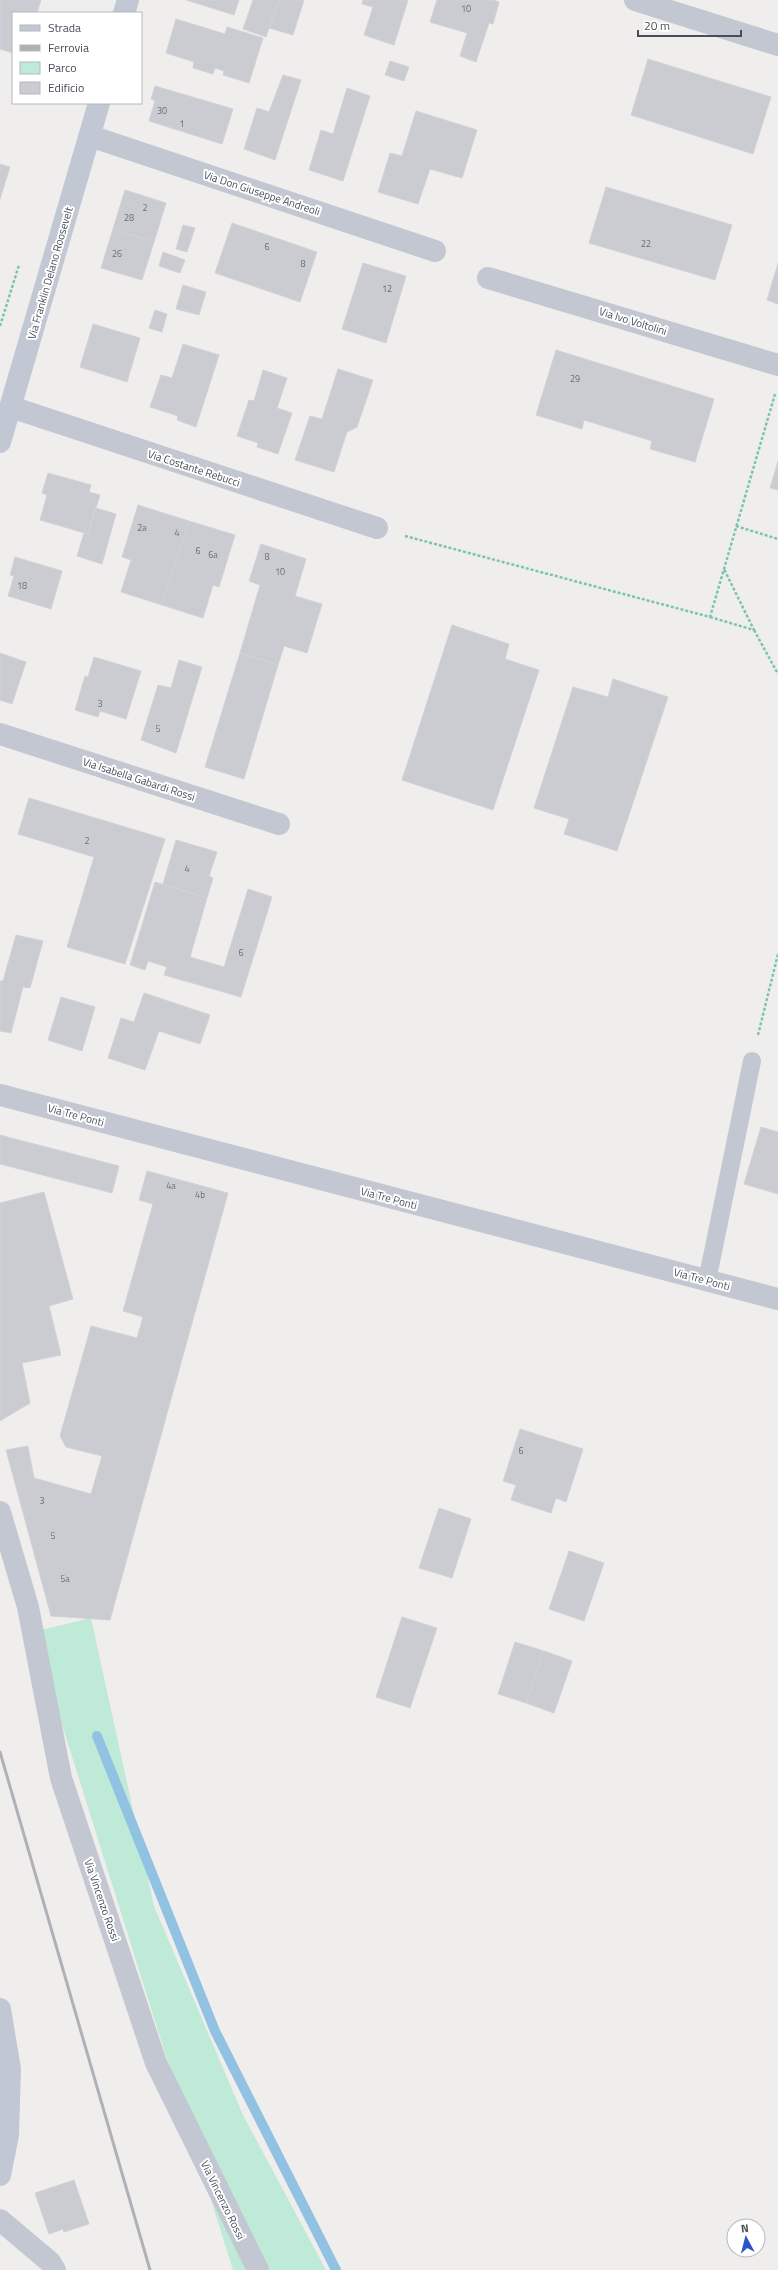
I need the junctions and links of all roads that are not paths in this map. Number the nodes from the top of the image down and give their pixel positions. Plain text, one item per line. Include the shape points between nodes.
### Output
1 (128, 0) edge
2 (635, 0) edge
3 (124, 12) edge
4 (778, 45) edge
5 (99, 104) edge
6 (90, 136) junction
7 (435, 251) dead end
8 (488, 278) dead end
9 (778, 365) edge
10 (11, 407) junction
11 (0, 442) edge
12 (378, 528) road end
13 (0, 734) edge
14 (279, 824) dead end
15 (752, 1061) road end
16 (0, 1095) edge
17 (707, 1281) junction
18 (778, 1299) edge
19 (0, 1512) edge
20 (0, 2009) edge
21 (0, 2175) edge
22 (0, 2220) edge
23 (55, 2270) edge
24 (258, 2270) edge

1 - 3 main road
2 - 4 street
5 - 6 main road, Via Franklin Delano Roosevelt
6 - 7 street, Via Don Giuseppe Andreoli
6 - 10 main road, Via Franklin Delano Roosevelt
8 - 9 street, Via Ivo Voltolini
10 - 11 main road, Via Franklin Delano Roosevelt
10 - 12 street, Via Costante Rebucci
13 - 14 street, Via Isabella Gabardi Rossi
15 - 17 lane
16 - 17 street, Via Tre Ponti
17 - 18 street, Via Tre Ponti
19 - 24 street, Via Vincenzo Rossi via 28,1607 61,1778 154,2056
20 - 21 main road via 10,2069 8,2135
22 - 23 street via 50,2262

